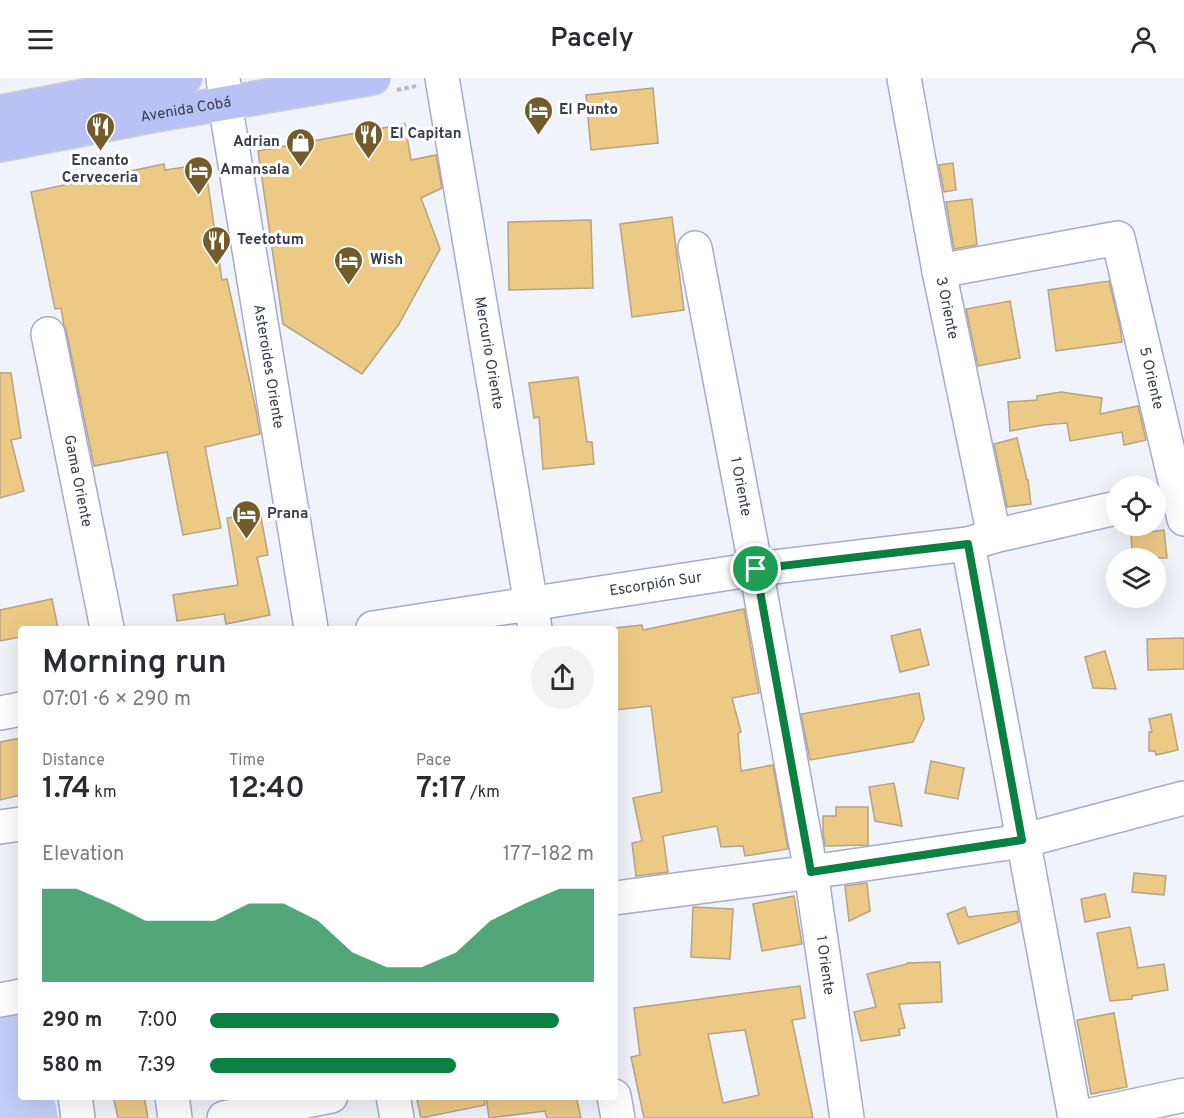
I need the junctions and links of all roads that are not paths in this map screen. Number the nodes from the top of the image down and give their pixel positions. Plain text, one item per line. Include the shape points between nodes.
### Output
1 (185, 78) edge
2 (373, 78) edge
3 (442, 78) edge
4 (904, 78) edge
5 (152, 80) edge
6 (225, 91) edge
7 (0, 112) edge
8 (156, 115) junction
9 (0, 145) edge
10 (695, 248) dead end
11 (939, 271) junction
12 (48, 334) dead end
13 (1175, 501) edge
14 (1106, 510) edge
15 (981, 540) junction
16 (756, 569) junction
17 (533, 616) edge
18 (107, 626) edge
19 (311, 626) edge
20 (400, 626) edge
21 (18, 710) edge
22 (0, 713) edge
23 (1184, 798) edge
24 (18, 824) edge
25 (0, 827) edge
26 (1022, 840) junction
27 (811, 872) junction
28 (618, 898) edge
29 (18, 997) edge
30 (0, 1000) edge
31 (1184, 1095) edge
32 (76, 1100) edge
33 (173, 1100) edge
34 (312, 1100) edge
35 (394, 1100) edge
36 (615, 1100) edge
37 (78, 1118) edge
38 (175, 1118) edge
39 (224, 1118) edge
40 (397, 1118) edge
41 (618, 1118) edge
42 (847, 1118) edge
43 (1076, 1118) edge

1 - 5 main road
2 - 6 main road, Avenida Cobá
3 - 17 street, Mercurio Oriente
4 - 11 street, 3 Oriente
5 - 7 main road
5 - 8 street
6 - 8 main road, Avenida Cobá
6 - 19 street, Asteroides Oriente
8 - 9 main road, Avenida Cobá
10 - 16 street, 1 Oriente
11 - 13 street, 5 Oriente via 1118,238
11 - 15 street, 3 Oriente
12 - 18 street, Gama Oriente
14 - 15 street, Escorpión Sur
15 - 16 street, Escorpión Sur
15 - 26 street, 3 Oriente
16 - 17 street, Escorpión Sur
16 - 27 street, 1 Oriente
17 - 20 street, Escorpión Sur
21 - 22 street
23 - 26 street
24 - 25 street
26 - 27 street
26 - 43 street, 3 Oriente
27 - 28 street
27 - 42 street, 1 Oriente
29 - 30 street
31 - 43 street
32 - 37 street
33 - 38 street
34 - 39 street
35 - 40 street
36 - 41 street

